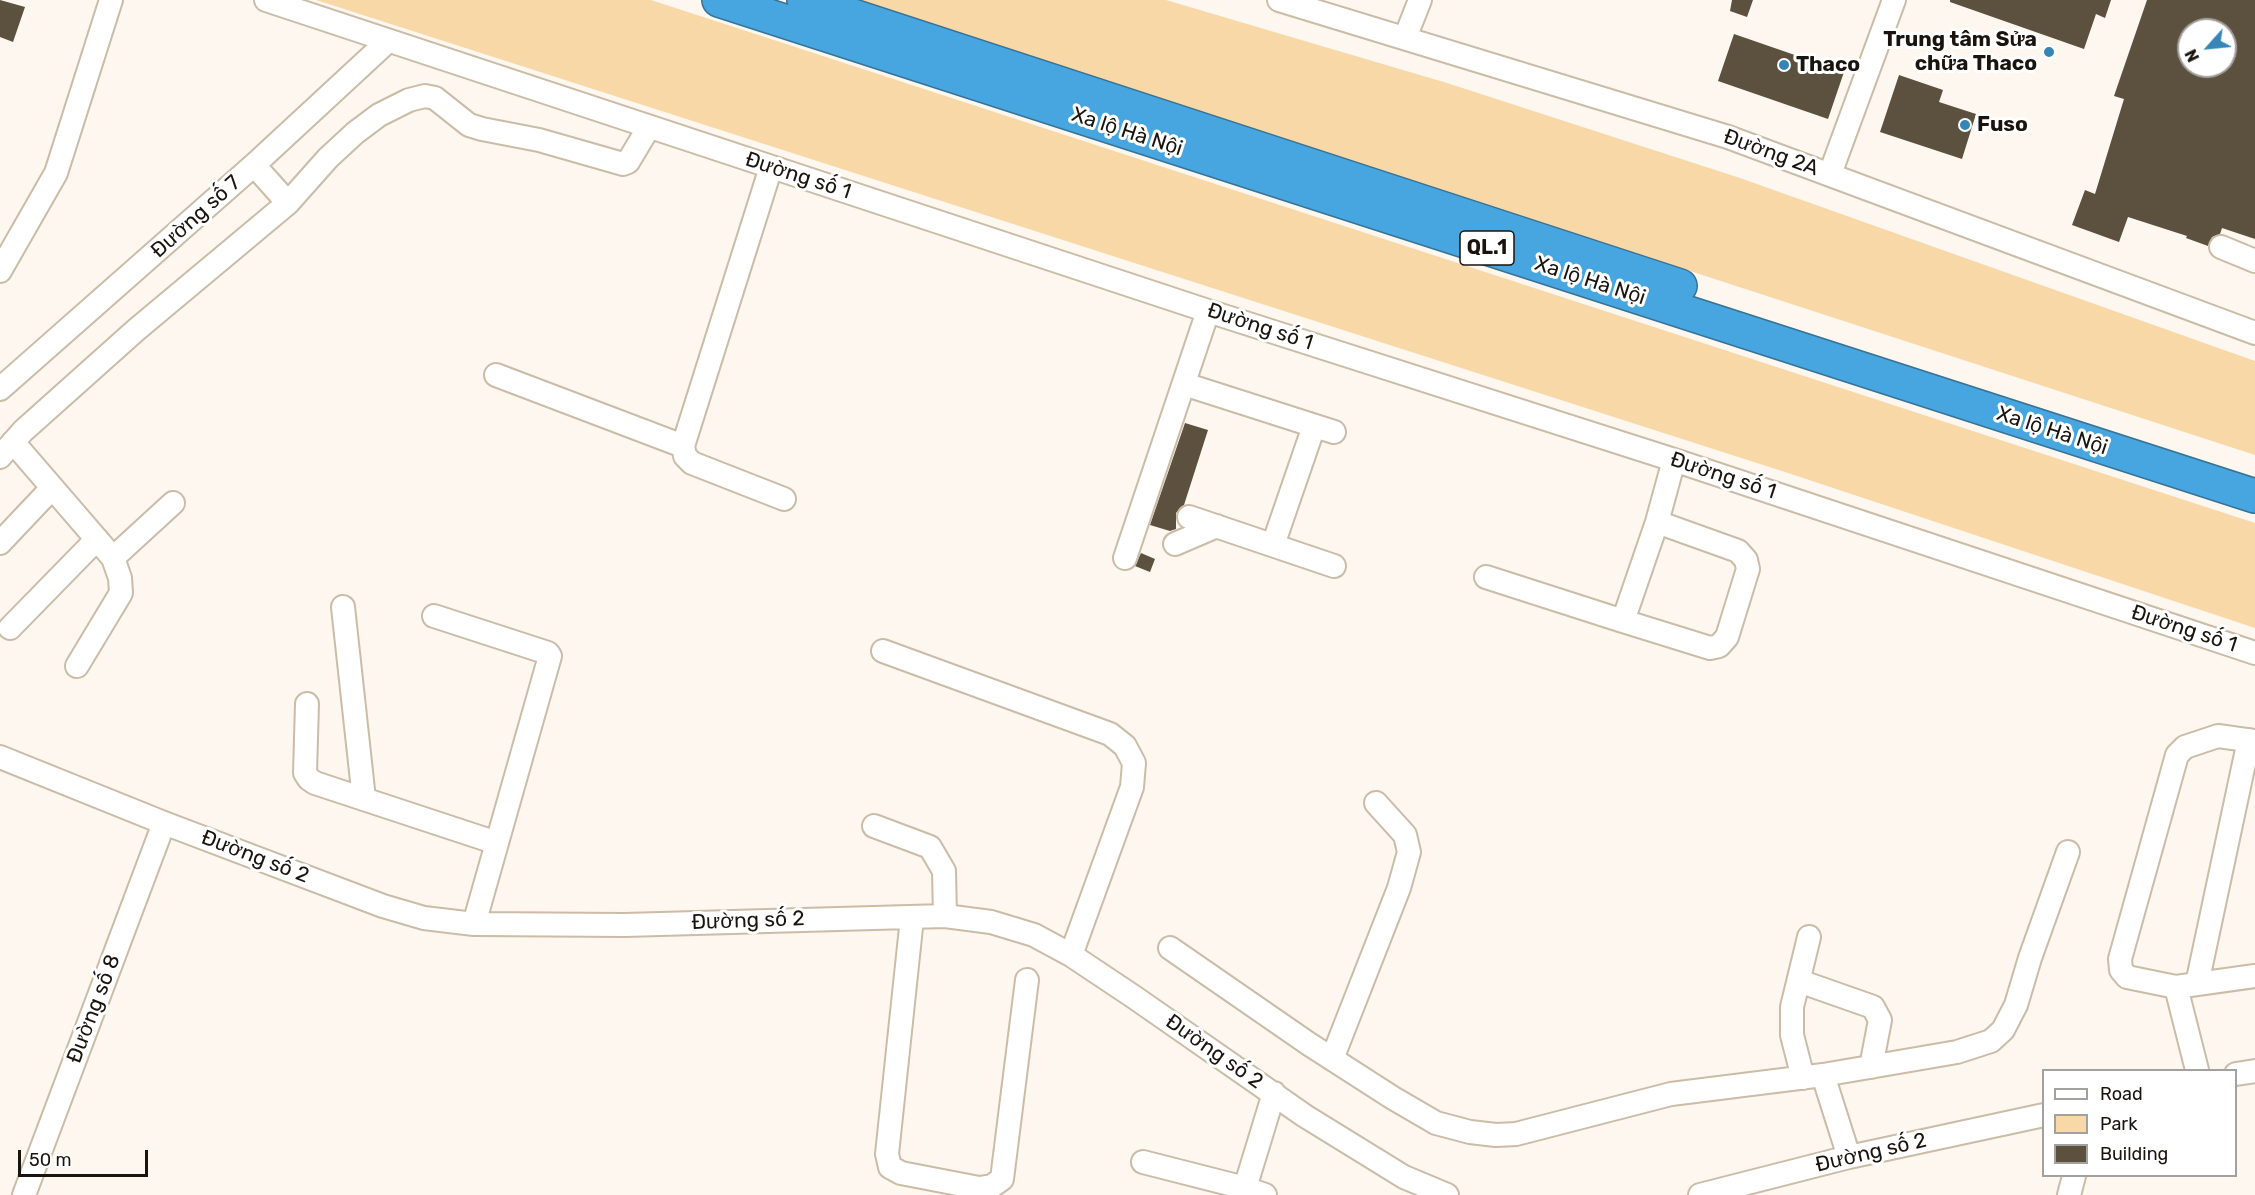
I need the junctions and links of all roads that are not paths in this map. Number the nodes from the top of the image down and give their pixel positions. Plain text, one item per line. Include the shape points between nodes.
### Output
1 (111, 0) edge
2 (266, 0) edge
3 (719, 0) edge
4 (804, 0) edge
5 (1279, 0) edge
6 (1420, 0) edge
7 (1894, 0) edge
8 (1405, 38) junction
9 (388, 40) junction
10 (649, 127) junction
11 (254, 165) junction
12 (771, 167) junction
13 (1830, 174) junction
14 (288, 203) junction
15 (2221, 248) dead end
16 (2255, 261) edge
17 (0, 271) edge
18 (1208, 310) junction
19 (2253, 328) edge
20 (496, 375) dead end
21 (1184, 384) junction
22 (0, 389) edge
23 (683, 446) junction
24 (7, 450) edge
25 (1674, 460) junction
26 (2255, 474) edge
27 (52, 488) junction
28 (2255, 496) edge
29 (784, 499) dead end
30 (173, 503) dead end
31 (1189, 517) dead end
32 (1657, 522) junction
33 (1216, 526) junction
34 (97, 539) junction
35 (0, 543) edge
36 (1175, 544) dead end
37 (1273, 545) junction
38 (113, 558) junction
39 (1125, 558) dead end
40 (1334, 566) dead end
41 (1486, 577) dead end
42 (343, 607) dead end
43 (434, 616) dead end
44 (1623, 621) junction
45 (10, 628) dead end
46 (882, 651) dead end
47 (2255, 653) edge
48 (77, 666) dead end
49 (307, 704) dead end
50 (2252, 740) edge
51 (0, 757) edge
52 (364, 799) junction
53 (1376, 803) dead end
54 (164, 823) junction
55 (874, 826) dead end
56 (497, 843) junction
57 (2068, 852) dead end
58 (945, 916) junction
59 (912, 918) junction
60 (474, 924) junction
61 (1809, 937) dead end
62 (1170, 948) dead end
63 (1071, 956) junction
64 (2255, 976) edge
65 (1027, 981) dead end
66 (1799, 981) junction
67 (2187, 986) junction
68 (1332, 1059) junction
69 (1871, 1067) junction
70 (2198, 1069) edge
71 (2255, 1071) edge
72 (2237, 1074) edge
73 (1813, 1077) junction
74 (1274, 1093) junction
75 (2042, 1115) edge
76 (1849, 1157) junction
77 (1143, 1162) dead end
78 (2074, 1177) edge
79 (992, 1190) edge
80 (1255, 1192) edge
81 (24, 1195) edge
82 (1447, 1195) edge
83 (1700, 1195) edge
84 (2069, 1195) edge

1 - 17 street via 56,173
2 - 9 street, Đường số 1
3 - 28 highway, Xa lộ Hà Nội / QL.1
4 - 26 highway, Xa lộ Hà Nội / QL.1
5 - 8 street, Đường 2A
6 - 8 street
7 - 13 street
8 - 13 street, Đường 2A via 1728,137
9 - 10 street, Đường số 1
9 - 11 street, Đường số 7
10 - 12 street, Đường số 1
10 - 14 street via 623,165 539,140 482,129 435,98 425,96 379,115 355,133
11 - 14 street
11 - 22 street, Đường số 7
12 - 18 street, Đường số 1
12 - 23 street
13 - 19 street, Đường 2A
14 - 24 street via 136,330 23,431
15 - 16 street
18 - 21 street
18 - 25 street, Đường số 1
20 - 23 street
21 - 37 street via 1324,429
21 - 39 street
23 - 29 street via 692,463
24 - 27 street
25 - 32 street
25 - 47 street, Đường số 1
27 - 34 street
27 - 35 street
30 - 38 street
31 - 33 street
32 - 44 street
32 - 44 street via 1738,551 1746,560 1748,569 1726,637 1719,646 1710,648
33 - 36 street
33 - 37 street
34 - 38 street
34 - 45 street
37 - 40 street
38 - 48 street via 121,593
41 - 44 street
42 - 52 street
43 - 56 street via 550,656
46 - 63 street via 1110,734 1125,746 1134,763 1132,787
49 - 52 street via 305,772 315,783
50 - 67 street
50 - 67 street via 2218,736 2186,747 2177,755 2120,959 2121,970 2127,977
51 - 54 street, Đường số 2
52 - 56 street
53 - 68 street via 1405,835 1409,852 1399,888
54 - 60 street, Đường số 2 via 382,906 424,918
54 - 81 street, Đường số 8
55 - 58 street via 930,847 944,871
56 - 60 street
57 - 69 street via 2016,1005 2003,1030 1991,1041 1957,1052
58 - 59 street, Đường số 2
58 - 63 street, Đường số 2 via 991,922 1034,935
59 - 60 street, Đường số 2 via 625,925
59 - 79 street via 886,1154 890,1167 901,1173
61 - 66 street
62 - 68 street
63 - 74 street, Đường số 2
64 - 67 street
65 - 79 street via 1002,1179
66 - 69 street via 1873,1007 1880,1020
66 - 73 street via 1792,1007 1792,1035
67 - 70 street
68 - 73 street via 1436,1123 1496,1135 1516,1134 1671,1094
69 - 73 street
71 - 72 street
73 - 76 street
74 - 80 street
74 - 82 street, Đường số 2 via 1404,1177
75 - 76 street, Đường số 2
76 - 83 street, Đường số 2
77 - 80 street
78 - 84 street

